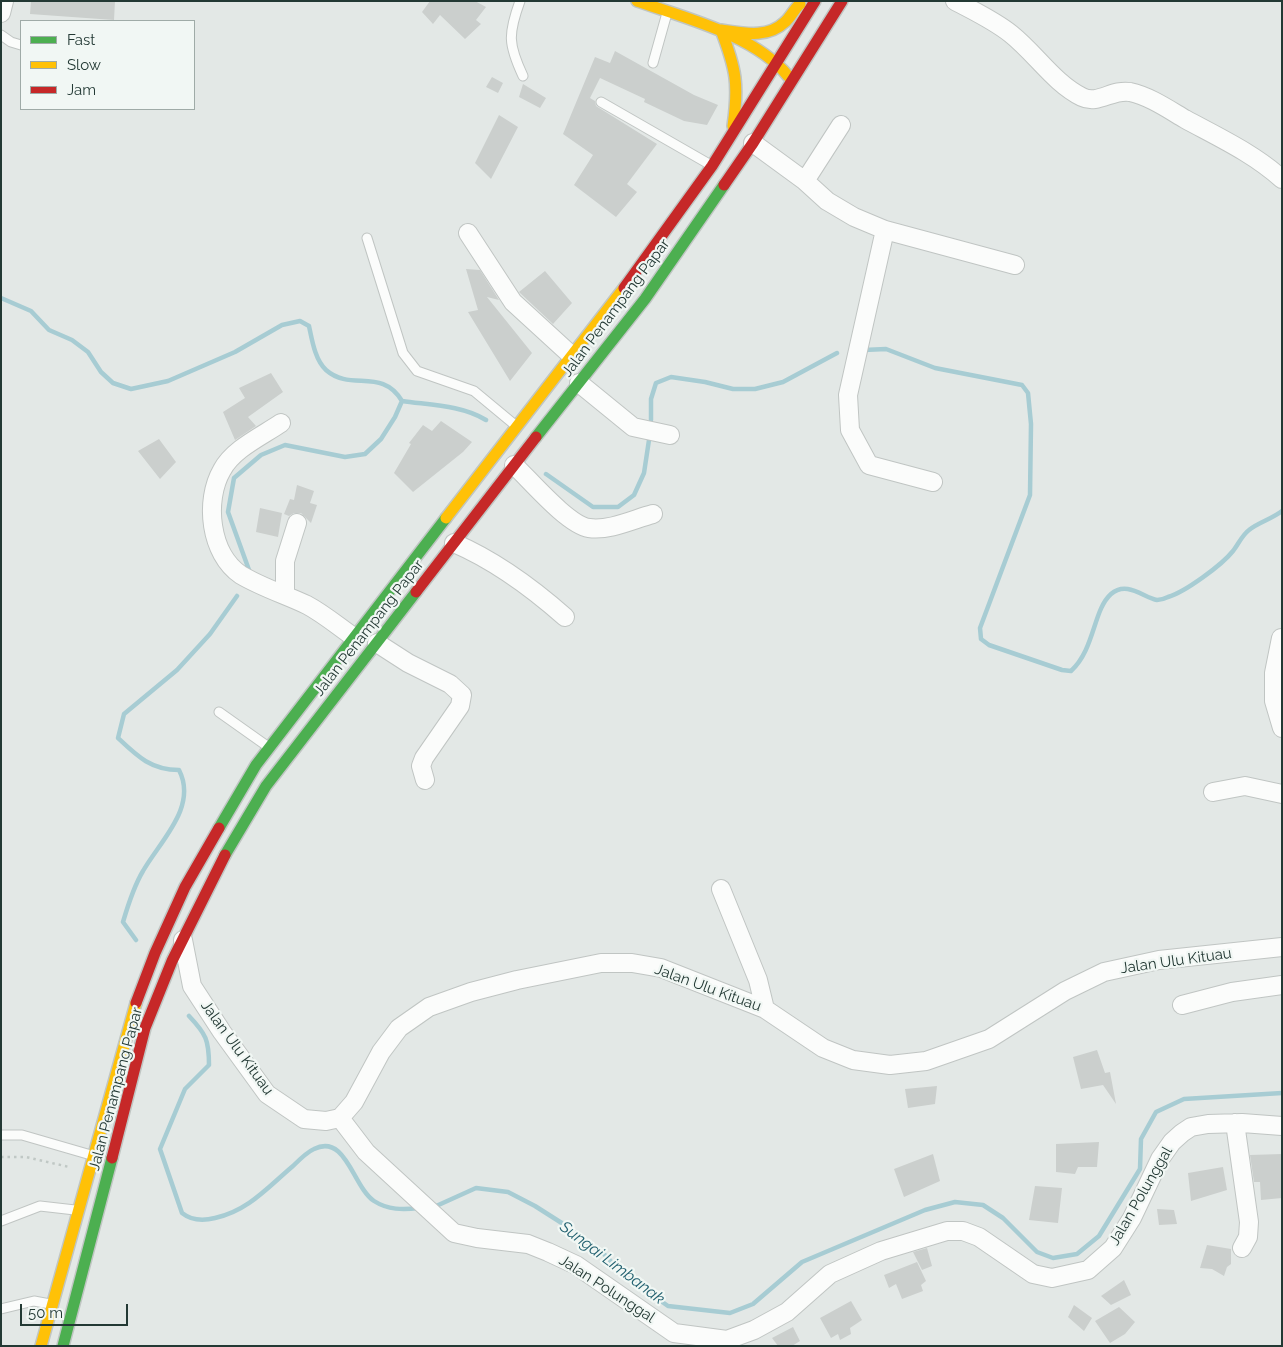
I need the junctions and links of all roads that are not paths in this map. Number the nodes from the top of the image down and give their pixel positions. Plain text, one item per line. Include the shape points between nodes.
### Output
1 (4, 1) edge
2 (520, 1) edge
3 (638, 1) edge
4 (805, 1) edge
5 (815, 1) edge
6 (842, 1) edge
7 (955, 1) edge
8 (1, 13) edge
9 (667, 13) junction
10 (721, 30) junction
11 (1, 35) edge
12 (20, 45) edge
13 (653, 63) dead end
14 (777, 63) junction
15 (523, 76) dead end
16 (789, 89) junction
17 (601, 102) dead end
18 (841, 125) dead end
19 (733, 133) junction
20 (753, 144) junction
21 (712, 166) junction
22 (1282, 179) edge
23 (805, 181) junction
24 (885, 230) junction
25 (468, 233) dead end
26 (367, 238) dead end
27 (1015, 265) dead end
28 (572, 356) junction
29 (579, 383) junction
30 (566, 400) junction
31 (533, 406) junction
32 (281, 423) dead end
33 (517, 426) junction
34 (670, 435) dead end
35 (514, 465) junction
36 (934, 482) dead end
37 (653, 514) dead end
38 (297, 523) dead end
39 (454, 543) junction
40 (285, 595) junction
41 (566, 617) dead end
42 (355, 638) junction
43 (1281, 638) edge
44 (377, 643) junction
45 (219, 712) dead end
46 (1282, 728) edge
47 (269, 747) junction
48 (425, 780) dead end
49 (1213, 792) dead end
50 (1282, 794) edge
51 (721, 889) dead end
52 (182, 939) junction
53 (1282, 947) edge
54 (1282, 985) edge
55 (192, 986) junction
56 (161, 987) junction
57 (1182, 1005) dead end
58 (765, 1009) junction
59 (340, 1118) junction
60 (1235, 1123) junction
61 (1282, 1126) edge
62 (1, 1135) edge
63 (92, 1156) junction
64 (77, 1210) junction
65 (1, 1221) edge
66 (1242, 1248) dead end
67 (53, 1304) junction
68 (1, 1308) edge
69 (730, 1343) edge
70 (41, 1346) edge
71 (63, 1346) edge

1 - 8 street
2 - 15 lane via 512,24 511,51
3 - 9 main road
4 - 10 main road via 771,32 750,34
5 - 14 main road, Jalan Penampang Papar
6 - 16 main road, Jalan Penampang Papar
7 - 22 street via 1010,33 1069,89 1085,98 1099,99 1111,92 1129,92 1149,99 1233,144
9 - 10 main road
9 - 13 lane
10 - 14 main road
10 - 19 main road via 734,64 737,96
11 - 12 lane
14 - 16 main road via 786,73
14 - 19 main road, Jalan Penampang Papar
16 - 20 main road, Jalan Penampang Papar
17 - 21 lane
18 - 23 street
19 - 21 main road, Jalan Penampang Papar
20 - 23 street
20 - 29 main road, Jalan Penampang Papar via 645,299
21 - 28 main road, Jalan Penampang Papar
23 - 24 street via 827,201
24 - 27 street
24 - 36 street via 848,395 850,430 869,465
25 - 28 street via 513,302
26 - 33 lane via 403,353 417,371 474,391
28 - 31 main road, Jalan Penampang Papar
29 - 30 main road, Jalan Penampang Papar
29 - 34 street via 633,426
30 - 31 main road via 542,412
30 - 35 main road, Jalan Penampang Papar
31 - 33 main road, Jalan Penampang Papar
32 - 40 street via 238,452 222,470 212,497 214,533 223,557 240,574
33 - 42 main road, Jalan Penampang Papar
35 - 37 street via 547,495 563,515 589,528
35 - 39 main road, Jalan Penampang Papar
38 - 40 street via 285,561
39 - 41 street via 525,582
39 - 44 main road, Jalan Penampang Papar
40 - 42 street via 310,606
42 - 47 main road, Jalan Penampang Papar
43 - 46 street via 1274,673 1274,701
44 - 48 street via 408,664 450,684 462,695 460,706 424,758 421,766
44 - 52 main road, Jalan Penampang Papar via 266,786 216,870
45 - 47 lane
47 - 63 main road, Jalan Penampang Papar via 206,848 155,953 131,1015
49 - 50 street via 1245,786
51 - 58 street via 758,980
52 - 55 street
52 - 56 main road, Jalan Penampang Papar
53 - 58 street, Jalan Ulu Kituau via 1159,960 1104,972 1065,991 990,1038 926,1062 890,1065 853,1060 823,1048
54 - 57 street via 1232,992
55 - 56 street via 175,980
55 - 59 street, Jalan Ulu Kituau via 267,1094 304,1119 326,1121
56 - 71 main road, Jalan Penampang Papar via 145,1028
58 - 59 street, Jalan Ulu Kituau via 662,968 632,963 601,963 517,980 471,992 429,1008 399,1028 381,1052 354,1102
59 - 69 street, Jalan Polunggal via 366,1152 454,1233 528,1244 576,1265 674,1333
60 - 61 street, Jalan Polunggal
60 - 66 street via 1249,1222 1248,1238
60 - 69 street, Jalan Polunggal via 1191,1126 1172,1142 1113,1248 1088,1270 1052,1278 1033,1274 979,1237 963,1230 947,1231 880,1251 830,1274 787,1312
62 - 63 lane via 22,1135
63 - 64 main road, Jalan Penampang Papar
64 - 65 lane via 40,1206
64 - 67 main road, Jalan Penampang Papar
67 - 68 lane via 34,1301
67 - 70 main road, Jalan Penampang Papar

